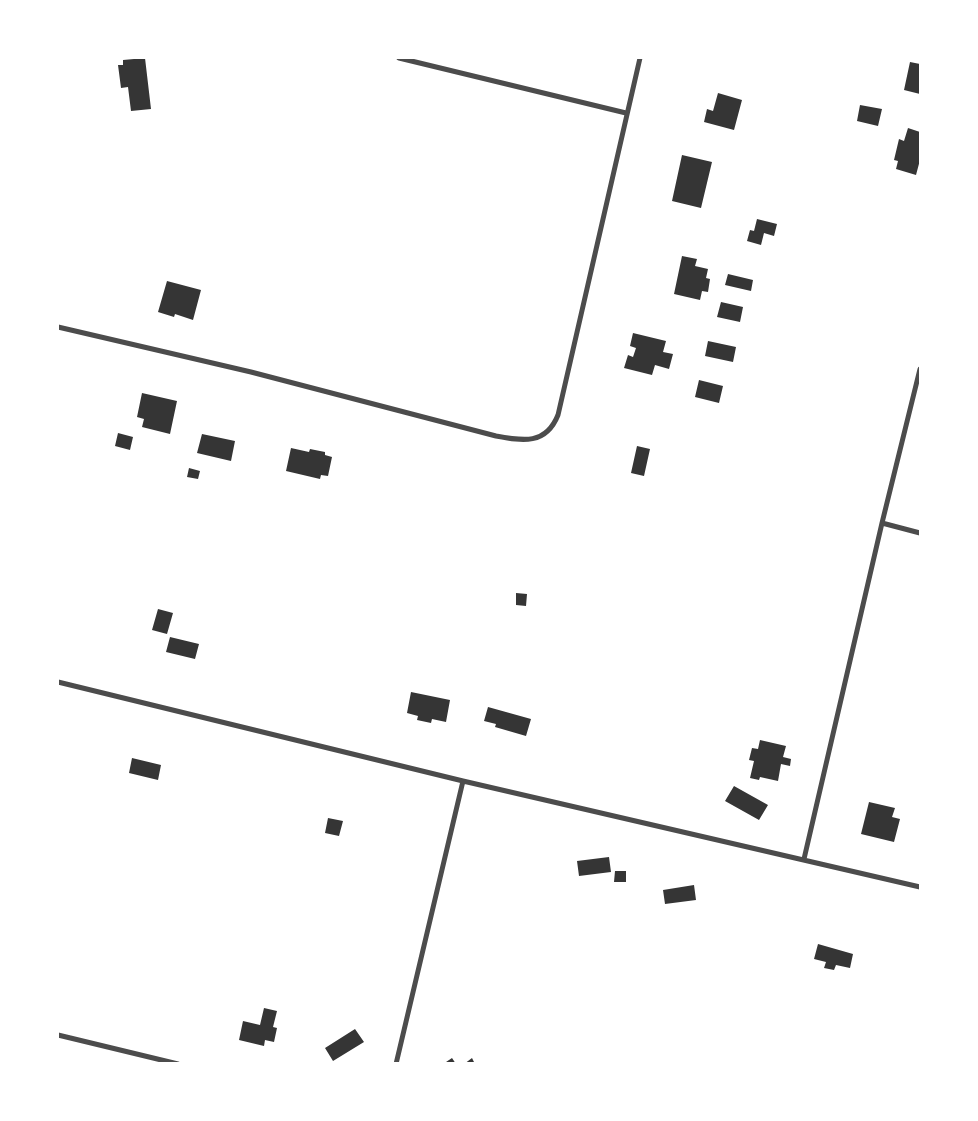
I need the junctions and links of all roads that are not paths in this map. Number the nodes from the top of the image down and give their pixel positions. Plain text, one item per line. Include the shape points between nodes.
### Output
1 (399, 58) edge
2 (640, 58) edge
3 (626, 113) junction
4 (58, 327) edge
5 (920, 369) edge
6 (882, 523) junction
7 (920, 533) edge
8 (58, 682) edge
9 (463, 781) junction
10 (804, 859) junction
11 (920, 887) edge
12 (58, 1035) edge
13 (178, 1064) edge
14 (396, 1064) edge

1 - 3 street
2 - 3 street
3 - 4 street via 558,415 544,435 528,440 496,436 251,372
5 - 6 street
6 - 7 street
6 - 10 street
8 - 9 street
9 - 10 street
9 - 14 street
10 - 11 street
12 - 13 street

